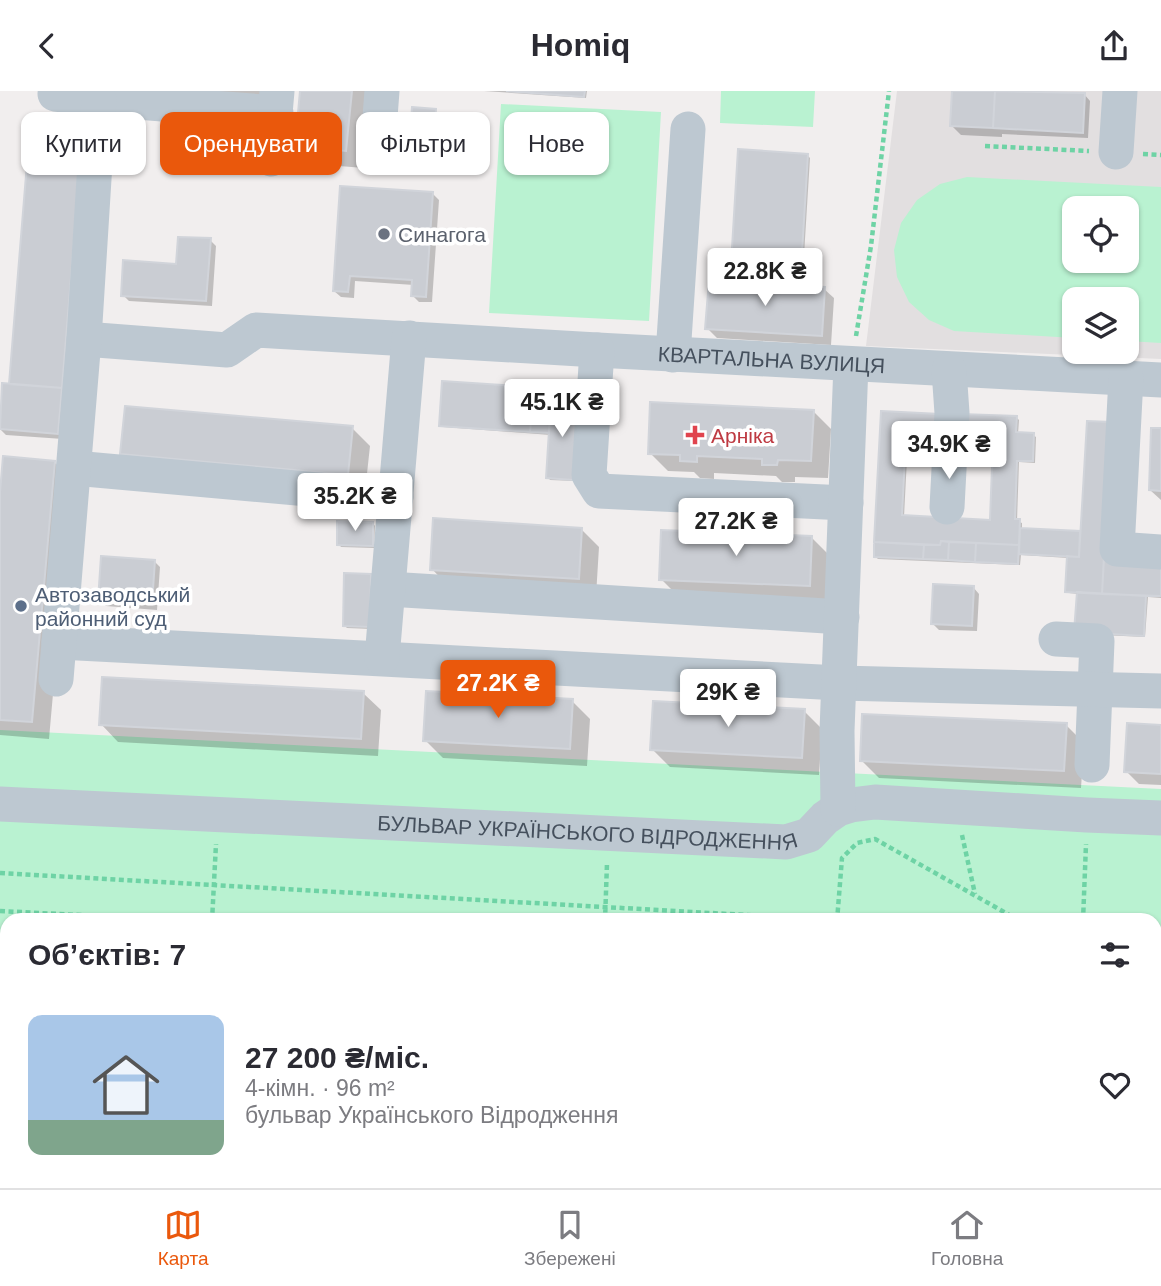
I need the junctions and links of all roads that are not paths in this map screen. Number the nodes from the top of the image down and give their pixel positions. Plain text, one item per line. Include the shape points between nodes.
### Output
1 (382, 91) edge
2 (1121, 91) edge
3 (55, 94) dead end
4 (100, 99) junction
5 (276, 102) edge
6 (380, 112) edge
7 (688, 129) dead end
8 (1116, 152) road end
9 (409, 338) junction
10 (84, 339) junction
11 (597, 350) junction
12 (673, 355) junction
13 (851, 364) junction
14 (949, 370) junction
15 (1126, 379) junction
16 (1161, 380) edge
17 (74, 468) junction
18 (396, 496) junction
19 (846, 503) junction
20 (947, 507) dead end
21 (1161, 552) edge
22 (388, 590) junction
23 (842, 617) junction
24 (1056, 639) dead end
25 (59, 642) junction
26 (382, 659) junction
27 (56, 679) dead end
28 (839, 683) junction
29 (1095, 689) junction
30 (1161, 691) edge
31 (1092, 765) dead end
32 (0, 804) edge
33 (838, 809) junction
34 (1161, 818) edge

1 - 6 street
2 - 8 street
3 - 4 street
4 - 5 street
4 - 10 street
7 - 12 street
9 - 10 street, КВАРТАЛЬНА ВУЛИЦЯ via 256,330 227,350
9 - 11 street, КВАРТАЛЬНА ВУЛИЦЯ
9 - 18 street
10 - 17 street
11 - 12 street, КВАРТАЛЬНА ВУЛИЦЯ
11 - 19 street via 589,475 599,491
12 - 13 street, КВАРТАЛЬНА ВУЛИЦЯ
13 - 14 street, КВАРТАЛЬНА ВУЛИЦЯ
13 - 19 street
14 - 15 street, КВАРТАЛЬНА ВУЛИЦЯ
14 - 20 street via 952,413
15 - 16 street, КВАРТАЛЬНА ВУЛИЦЯ
15 - 21 street via 1117,549
17 - 18 street
17 - 25 street
18 - 22 street
19 - 23 street
22 - 23 street
22 - 26 street
23 - 28 street
24 - 29 street via 1097,641
25 - 26 street
25 - 27 street
26 - 28 street
28 - 29 street
28 - 33 street
29 - 30 street
29 - 31 street
32 - 33 street, БУЛЬВАР УКРАЇНСЬКОГО ВІДРОДЖЕННЯ via 786,842 809,835
33 - 34 street via 875,802

